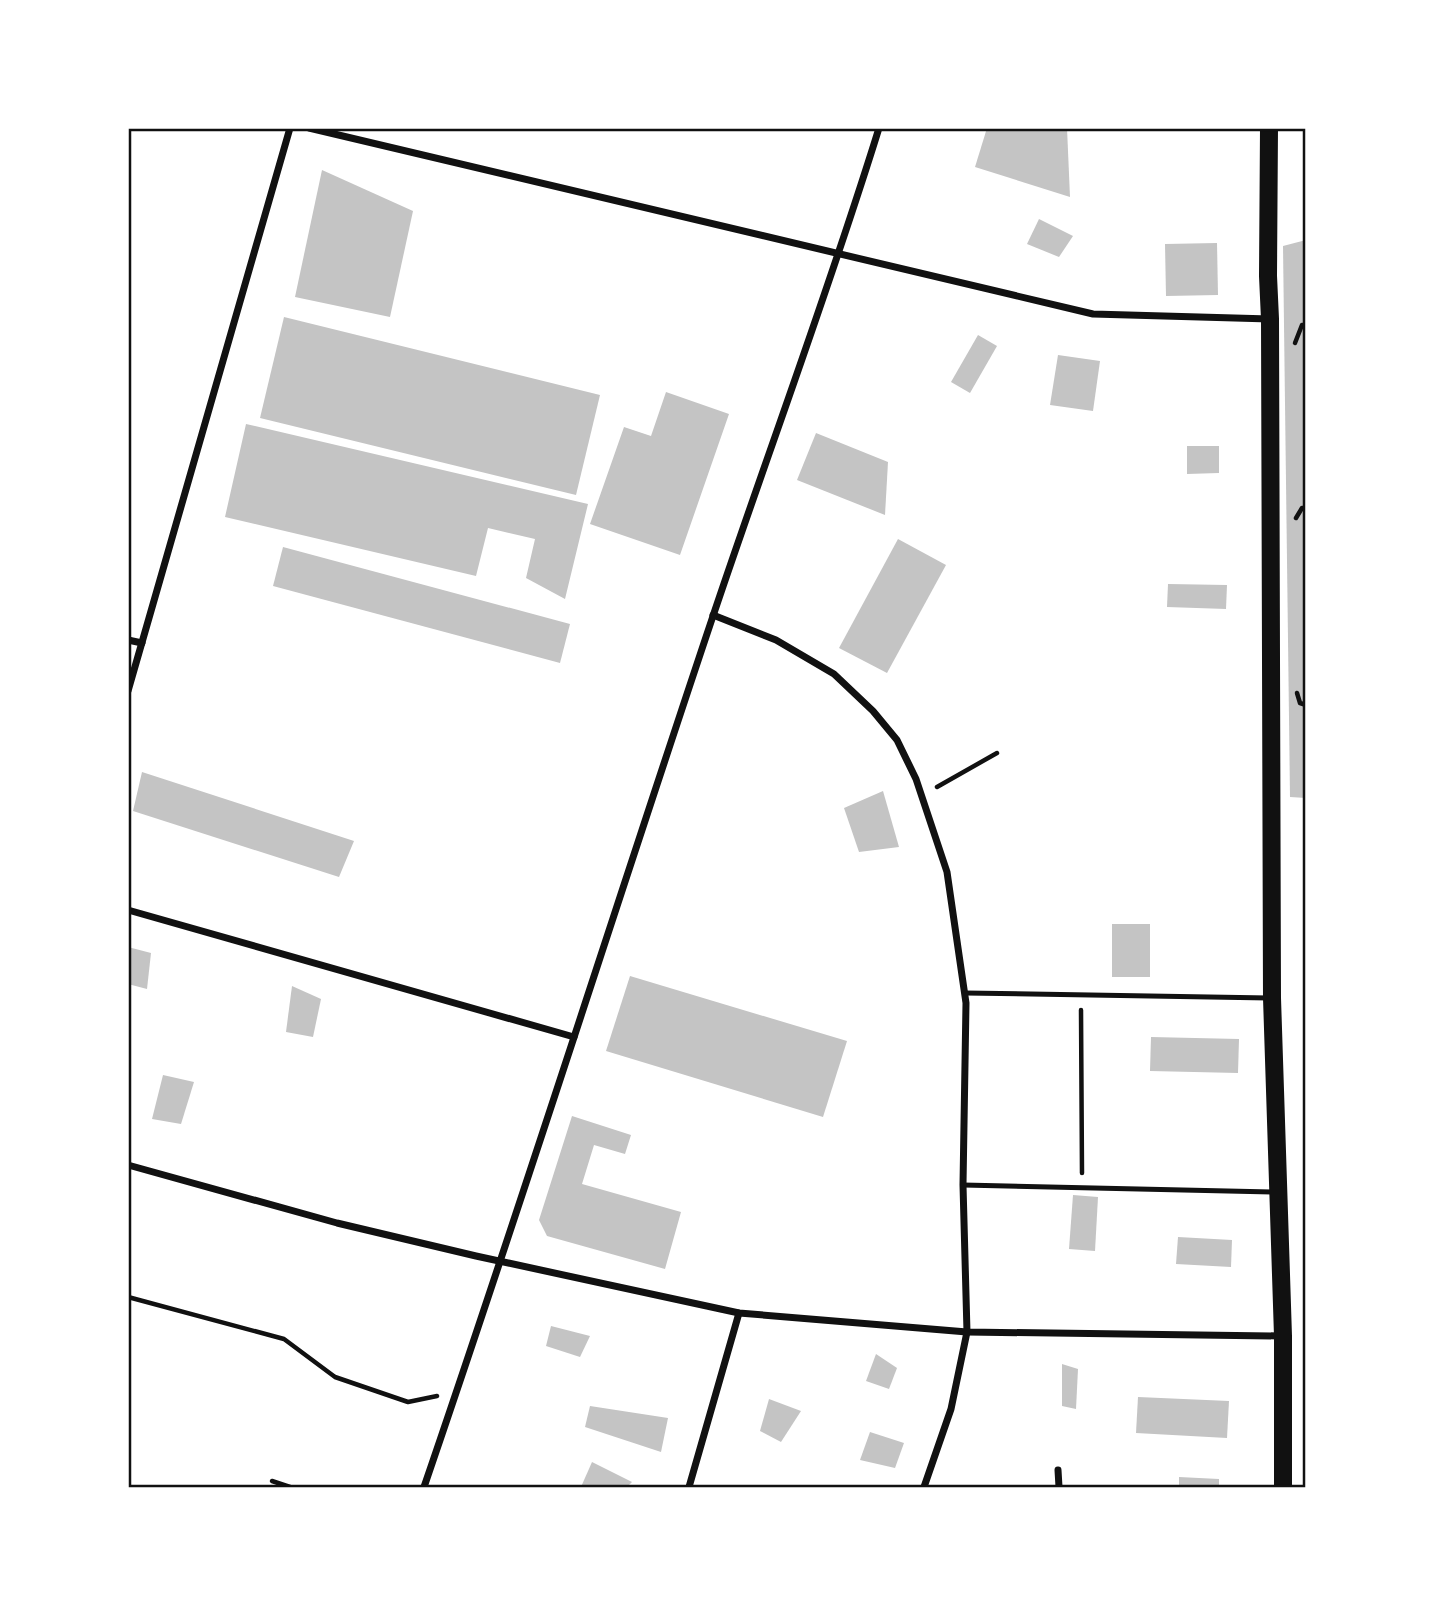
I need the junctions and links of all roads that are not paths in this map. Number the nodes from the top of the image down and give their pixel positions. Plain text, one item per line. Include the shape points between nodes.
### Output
1 (290, 128) edge
2 (309, 128) edge
3 (879, 128) edge
4 (1269, 128) edge
5 (840, 254) junction
6 (1270, 318) junction
7 (713, 615) junction
8 (128, 640) edge
9 (142, 643) junction
10 (128, 691) edge
11 (128, 910) edge
12 (964, 993) junction
13 (1272, 998) junction
14 (574, 1037) junction
15 (128, 1166) edge
16 (963, 1185) junction
17 (1279, 1192) junction
18 (501, 1261) junction
19 (739, 1313) junction
20 (967, 1332) junction
21 (1283, 1336) junction
22 (1058, 1471) dead end
23 (424, 1487) edge
24 (689, 1487) edge
25 (924, 1487) edge
26 (1059, 1487) edge
27 (1283, 1487) edge

1 - 9 street
2 - 5 street
3 - 5 street
4 - 6 main road
5 - 6 street via 1093,314
5 - 7 street
6 - 13 main road
7 - 12 street via 776,640 834,674 897,740 922,796 947,872
7 - 14 street
8 - 9 street
9 - 10 street
11 - 14 street
12 - 13 lane
12 - 16 street
13 - 17 main road
14 - 18 street
15 - 18 street via 337,1223
16 - 17 lane
16 - 20 street
17 - 21 main road
18 - 19 street
18 - 23 street
19 - 20 street
19 - 24 street
20 - 21 street
20 - 25 street via 951,1409
21 - 27 main road
22 - 26 street

